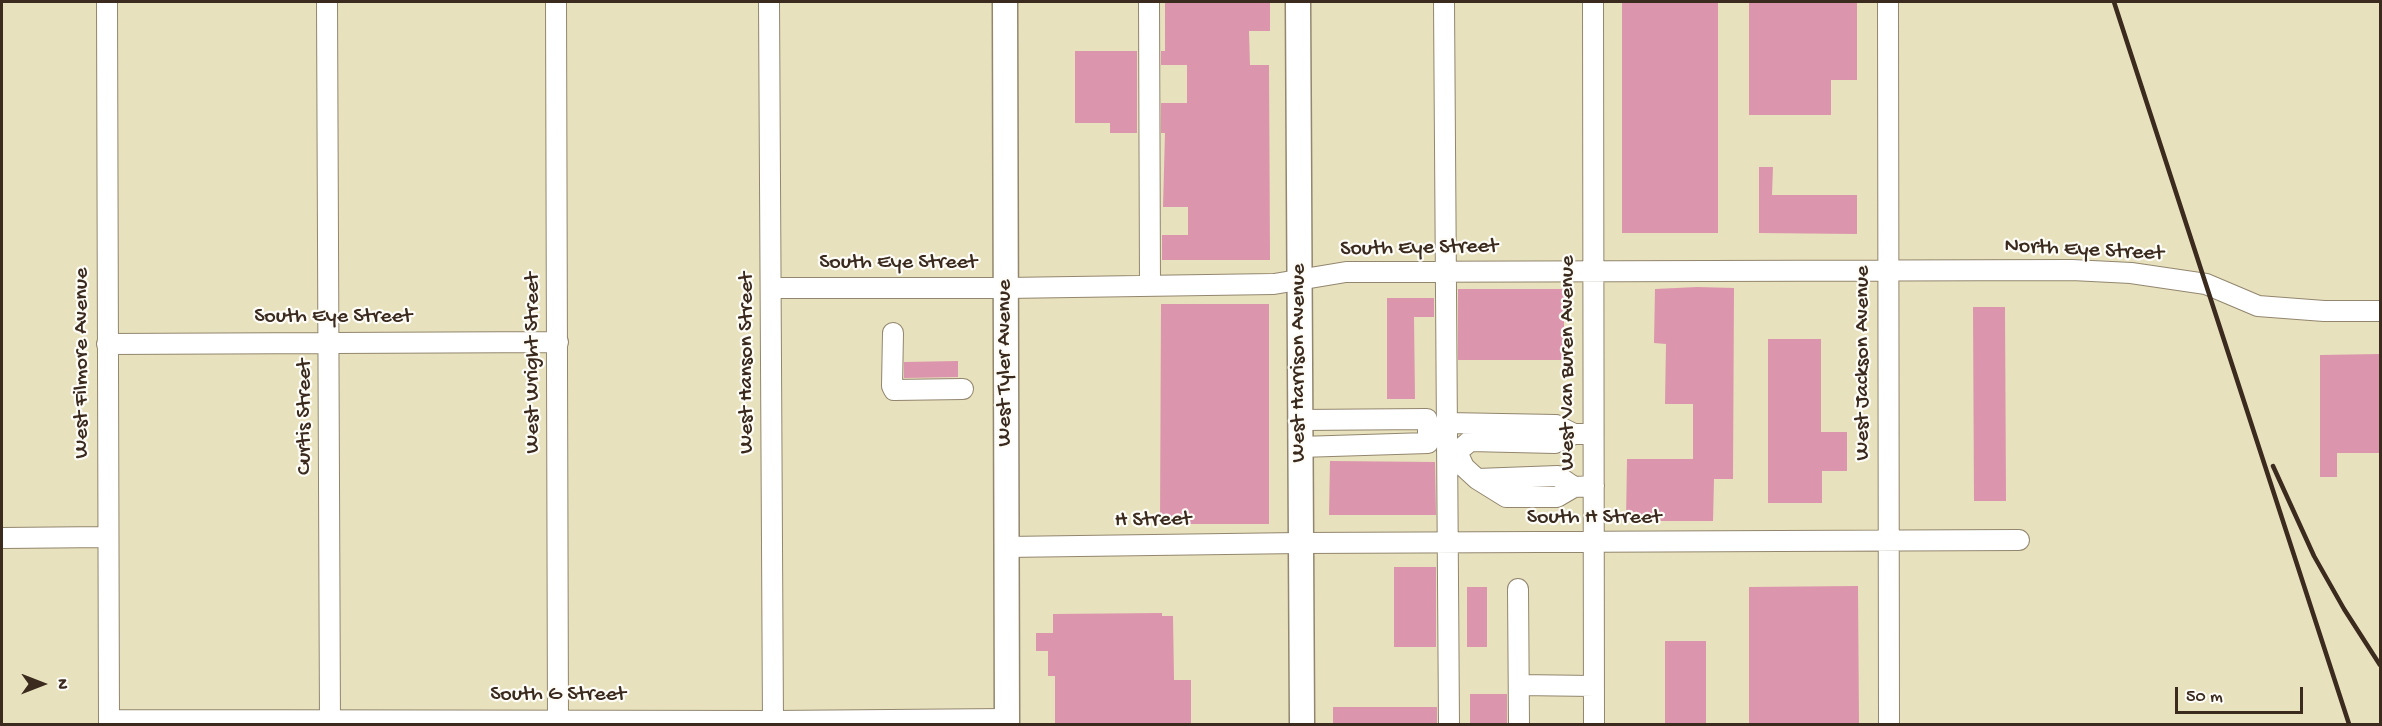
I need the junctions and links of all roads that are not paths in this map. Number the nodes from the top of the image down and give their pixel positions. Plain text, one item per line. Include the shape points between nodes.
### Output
1 (106, 2) edge
2 (327, 2) edge
3 (556, 2) edge
4 (769, 2) edge
5 (1005, 2) edge
6 (1149, 2) edge
7 (1298, 2) edge
8 (1444, 2) edge
9 (1593, 2) edge
10 (1888, 2) edge
11 (1888, 269) junction
12 (1446, 272) junction
13 (1593, 272) junction
14 (1299, 278) junction
15 (1150, 286) junction
16 (771, 288) junction
17 (1006, 288) junction
18 (2380, 311) edge
19 (893, 333) dead end
20 (330, 341) junction
21 (558, 342) junction
22 (107, 344) junction
23 (963, 390) dead end
24 (1300, 420) junction
25 (1440, 427) junction
26 (1584, 434) junction
27 (1300, 447) junction
28 (1452, 452) junction
29 (1584, 487) junction
30 (107, 537) junction
31 (2, 538) edge
32 (2019, 540) dead end
33 (1888, 542) junction
34 (1300, 543) junction
35 (1448, 543) junction
36 (1594, 543) junction
37 (1006, 547) junction
38 (1518, 589) dead end
39 (1519, 685) junction
40 (1594, 686) junction
41 (109, 722) edge
42 (330, 722) edge
43 (558, 722) edge
44 (1006, 722) edge
45 (773, 723) edge
46 (1302, 724) edge
47 (1449, 724) edge
48 (1519, 724) edge
49 (1594, 724) edge
50 (1889, 724) edge

1 - 22 street, West Filmore Avenue
2 - 20 street, Curtis Street
3 - 21 street, West Wright Street
4 - 16 street, West Hanson Street
5 - 17 main road, West Tyler Avenue
6 - 15 street
7 - 14 main road, West Harrison Avenue
8 - 12 street
9 - 13 street, West Van Buren Avenue
10 - 11 street, West Jackson Avenue
11 - 13 street, South Eye Street
11 - 18 street, North Eye Street via 2131,273 2205,284 2258,306
11 - 33 street, West Jackson Avenue
12 - 13 street, South Eye Street
12 - 14 street, South Eye Street via 1346,272
12 - 25 street
13 - 26 street, West Van Buren Avenue
14 - 15 street, South Eye Street via 1274,284
14 - 24 main road, West Harrison Avenue
15 - 17 street, South Eye Street
16 - 17 street, South Eye Street
16 - 45 street, West Hanson Street
17 - 37 main road, West Tyler Avenue
19 - 23 street via 894,390
20 - 21 street, South Eye Street
20 - 22 street, South Eye Street
20 - 42 street, Curtis Street
21 - 43 street, West Wright Street
22 - 30 street, West Filmore Avenue
24 - 25 street via 1427,419
24 - 27 main road, West Harrison Avenue
25 - 26 street via 1556,424
25 - 27 street via 1428,442
25 - 28 street
26 - 28 street via 1556,443 1470,441
26 - 29 street, West Van Buren Avenue
27 - 34 main road, West Harrison Avenue
28 - 29 street via 1477,479 1506,497 1557,497
28 - 35 street
29 - 36 street, West Van Buren Avenue
30 - 31 street
30 - 41 street, West Filmore Avenue
32 - 33 street, South H Street
33 - 36 street, South H Street
33 - 50 street, West Jackson Avenue
34 - 35 street, South H Street
34 - 37 street, H Street
34 - 46 main road, West Harrison Avenue
35 - 36 street, South H Street
35 - 47 street
36 - 40 street, West Van Buren Avenue
37 - 44 main road, West Tyler Avenue
38 - 39 street
39 - 40 street
39 - 48 street
40 - 49 street, West Van Buren Avenue
41 - 42 street, South G Street
42 - 43 street, South G Street
43 - 45 street, South G Street
44 - 45 street, South G Street

